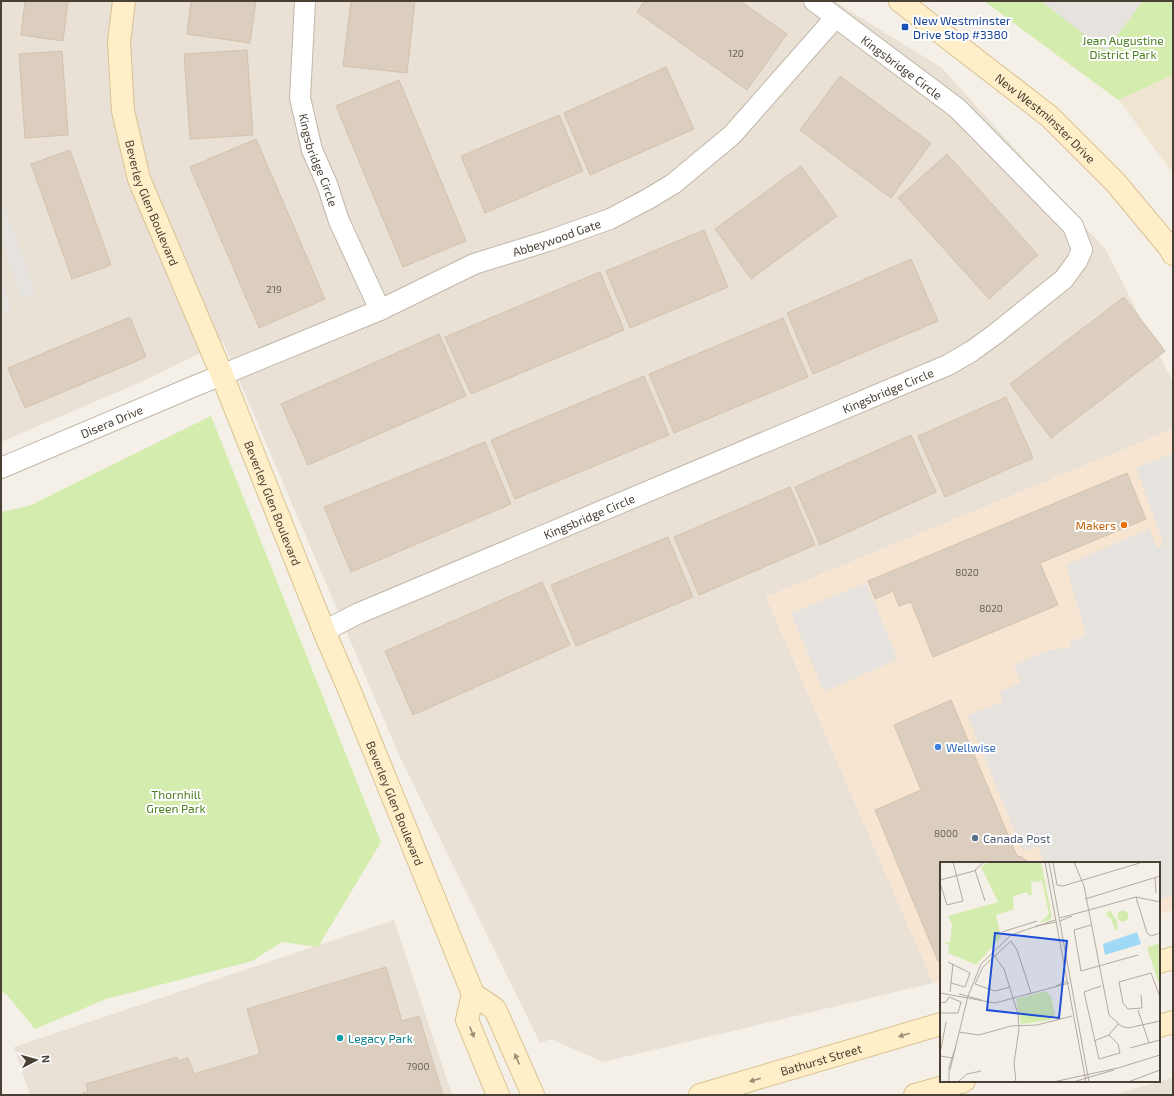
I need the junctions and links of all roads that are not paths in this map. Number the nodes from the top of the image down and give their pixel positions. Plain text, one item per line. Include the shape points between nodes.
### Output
1 (124, 1) edge
2 (305, 1) edge
3 (814, 1) edge
4 (900, 1) edge
5 (835, 18) junction
6 (1173, 254) edge
7 (380, 310) junction
8 (222, 375) junction
9 (1, 468) edge
10 (324, 631) junction
11 (1173, 958) edge
12 (1160, 962) edge
13 (473, 994) junction
14 (1173, 1022) edge
15 (940, 1024) edge
16 (1160, 1026) edge
17 (960, 1082) edge
18 (498, 1095) edge
19 (533, 1095) edge
20 (700, 1095) edge
21 (915, 1095) edge

1 - 8 street, Beverley Glen Boulevard via 119,42 123,111 140,179
2 - 7 street, Kingsbridge Circle via 300,98 312,150 339,221
3 - 5 street, Kingsbridge Circle
4 - 6 street, New Westminster Drive via 1050,116 1116,182
5 - 7 street, Abbeywood Gate via 732,136 673,184 610,219 474,264
5 - 10 street, Kingsbridge Circle via 957,108 1073,226 1082,250 1064,279 994,335 948,365 357,614
7 - 8 street, Abbeywood Gate
8 - 9 street, Disera Drive
8 - 10 street, Beverley Glen Boulevard
10 - 13 street, Beverley Glen Boulevard
11 - 12 street
13 -> 18 street via 467,1020
19 -> 13 street via 495,1009
14 - 16 street
15 -> 20 street, Bathurst Street
17 - 21 street

